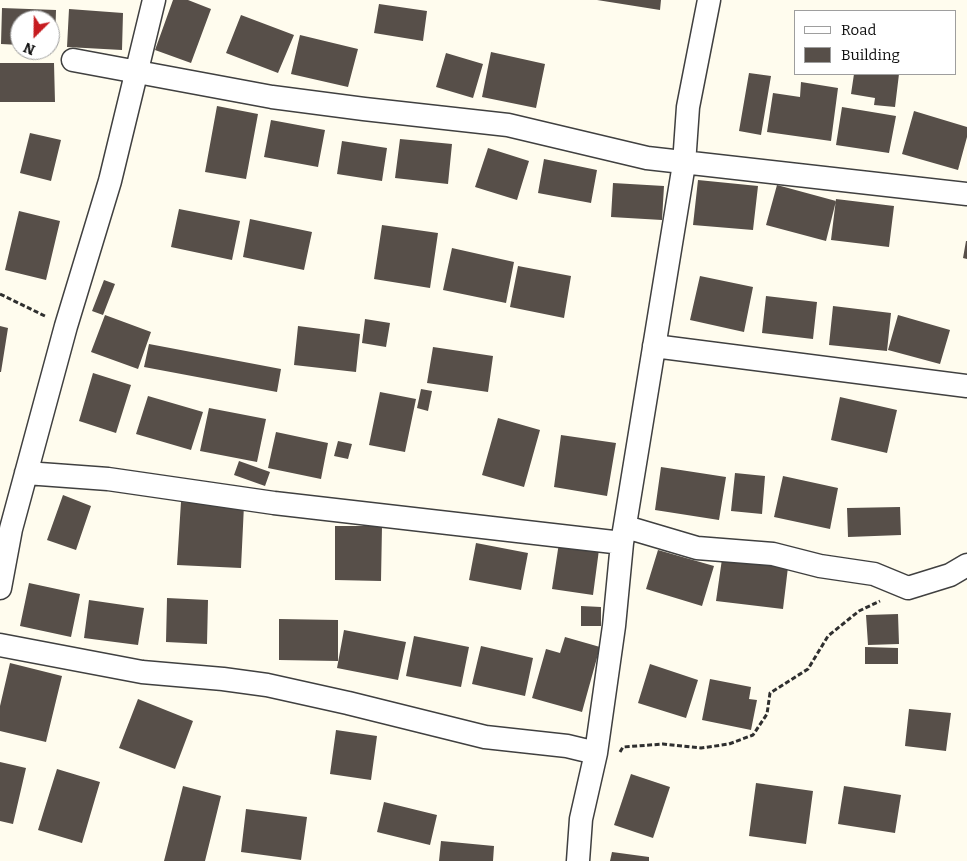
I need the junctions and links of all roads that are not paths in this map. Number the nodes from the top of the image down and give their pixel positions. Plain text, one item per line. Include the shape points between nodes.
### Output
1 (154, 0) edge
2 (709, 0) edge
3 (73, 60) dead end
4 (137, 71) junction
5 (684, 164) junction
6 (967, 194) edge
7 (654, 346) junction
8 (967, 386) edge
9 (26, 473) junction
10 (624, 535) junction
11 (967, 565) edge
12 (0, 588) edge
13 (0, 645) edge
14 (607, 754) junction
15 (578, 861) edge

1 - 4 street
2 - 5 street via 688,107
3 - 4 street
4 - 5 street via 272,97 508,124
4 - 9 street via 110,181
5 - 6 street
5 - 7 street
7 - 8 street
7 - 10 street
9 - 10 street via 108,479 274,503
9 - 12 street
10 - 11 street via 697,548 773,554 820,566 874,574 908,588 950,575
10 - 14 street via 614,626
13 - 14 street via 142,672 267,685 485,737
14 - 15 street via 581,819

